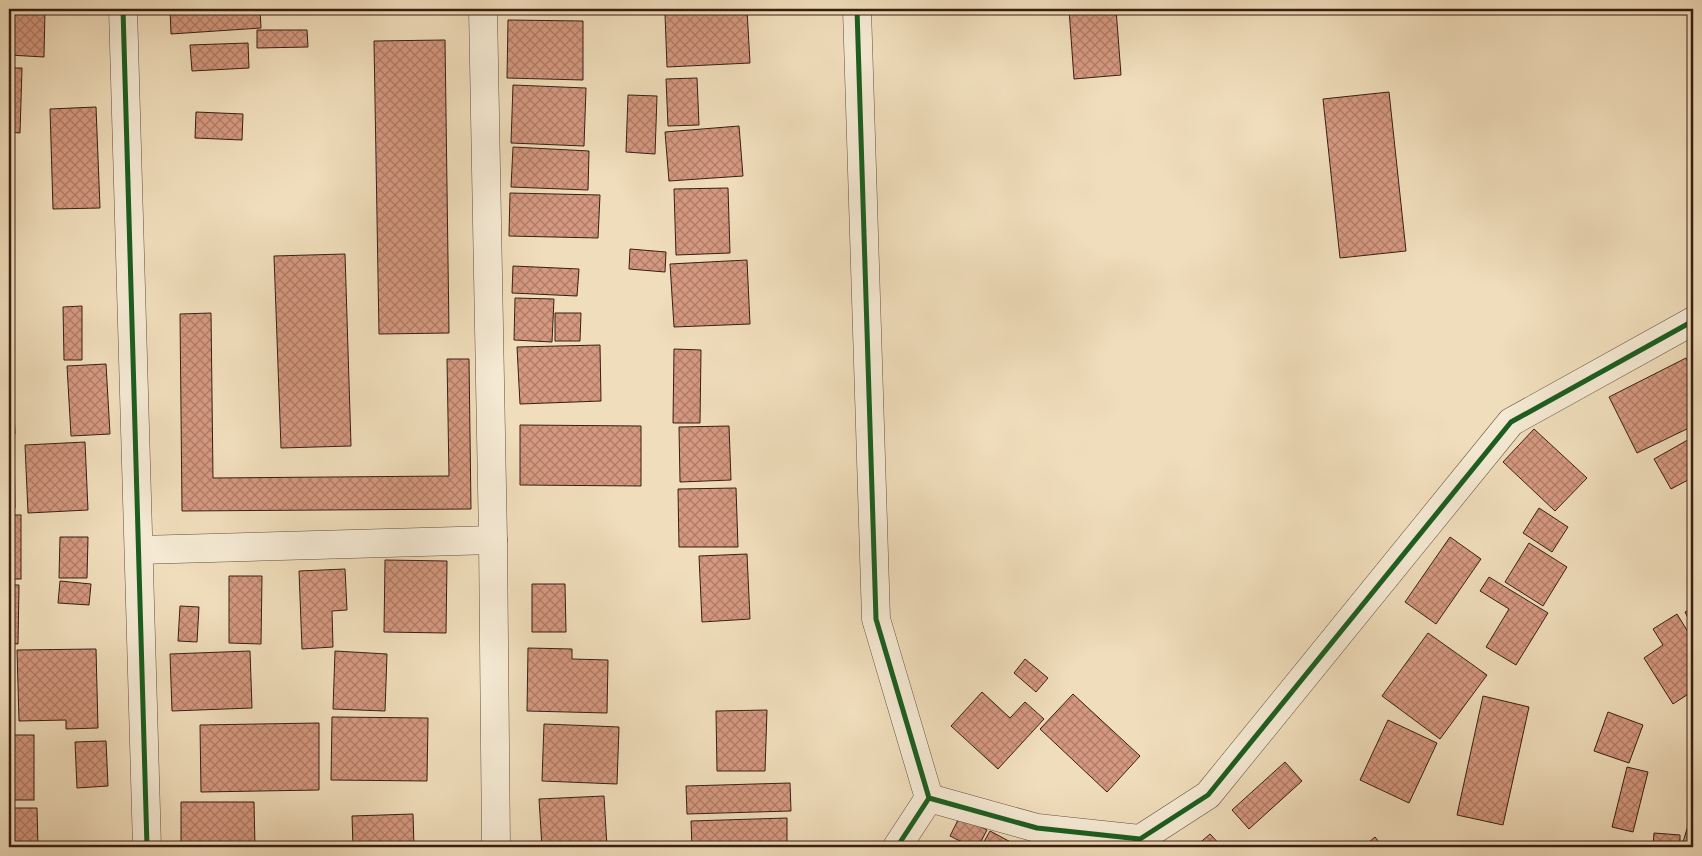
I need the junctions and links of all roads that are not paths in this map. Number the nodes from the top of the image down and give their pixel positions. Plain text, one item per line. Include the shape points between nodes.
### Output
1 (123, 9) edge
2 (483, 9) edge
3 (857, 9) edge
4 (1693, 321) edge
5 (493, 540) junction
6 (139, 550) junction
7 (929, 798) junction
8 (147, 847) edge
9 (496, 847) edge
10 (897, 847) edge

1 - 6 street
2 - 5 street
3 - 7 street via 876,619
4 - 7 street via 1511,422 1208,795 1140,839 1037,828
5 - 6 street
5 - 9 street
6 - 8 street
7 - 10 street

